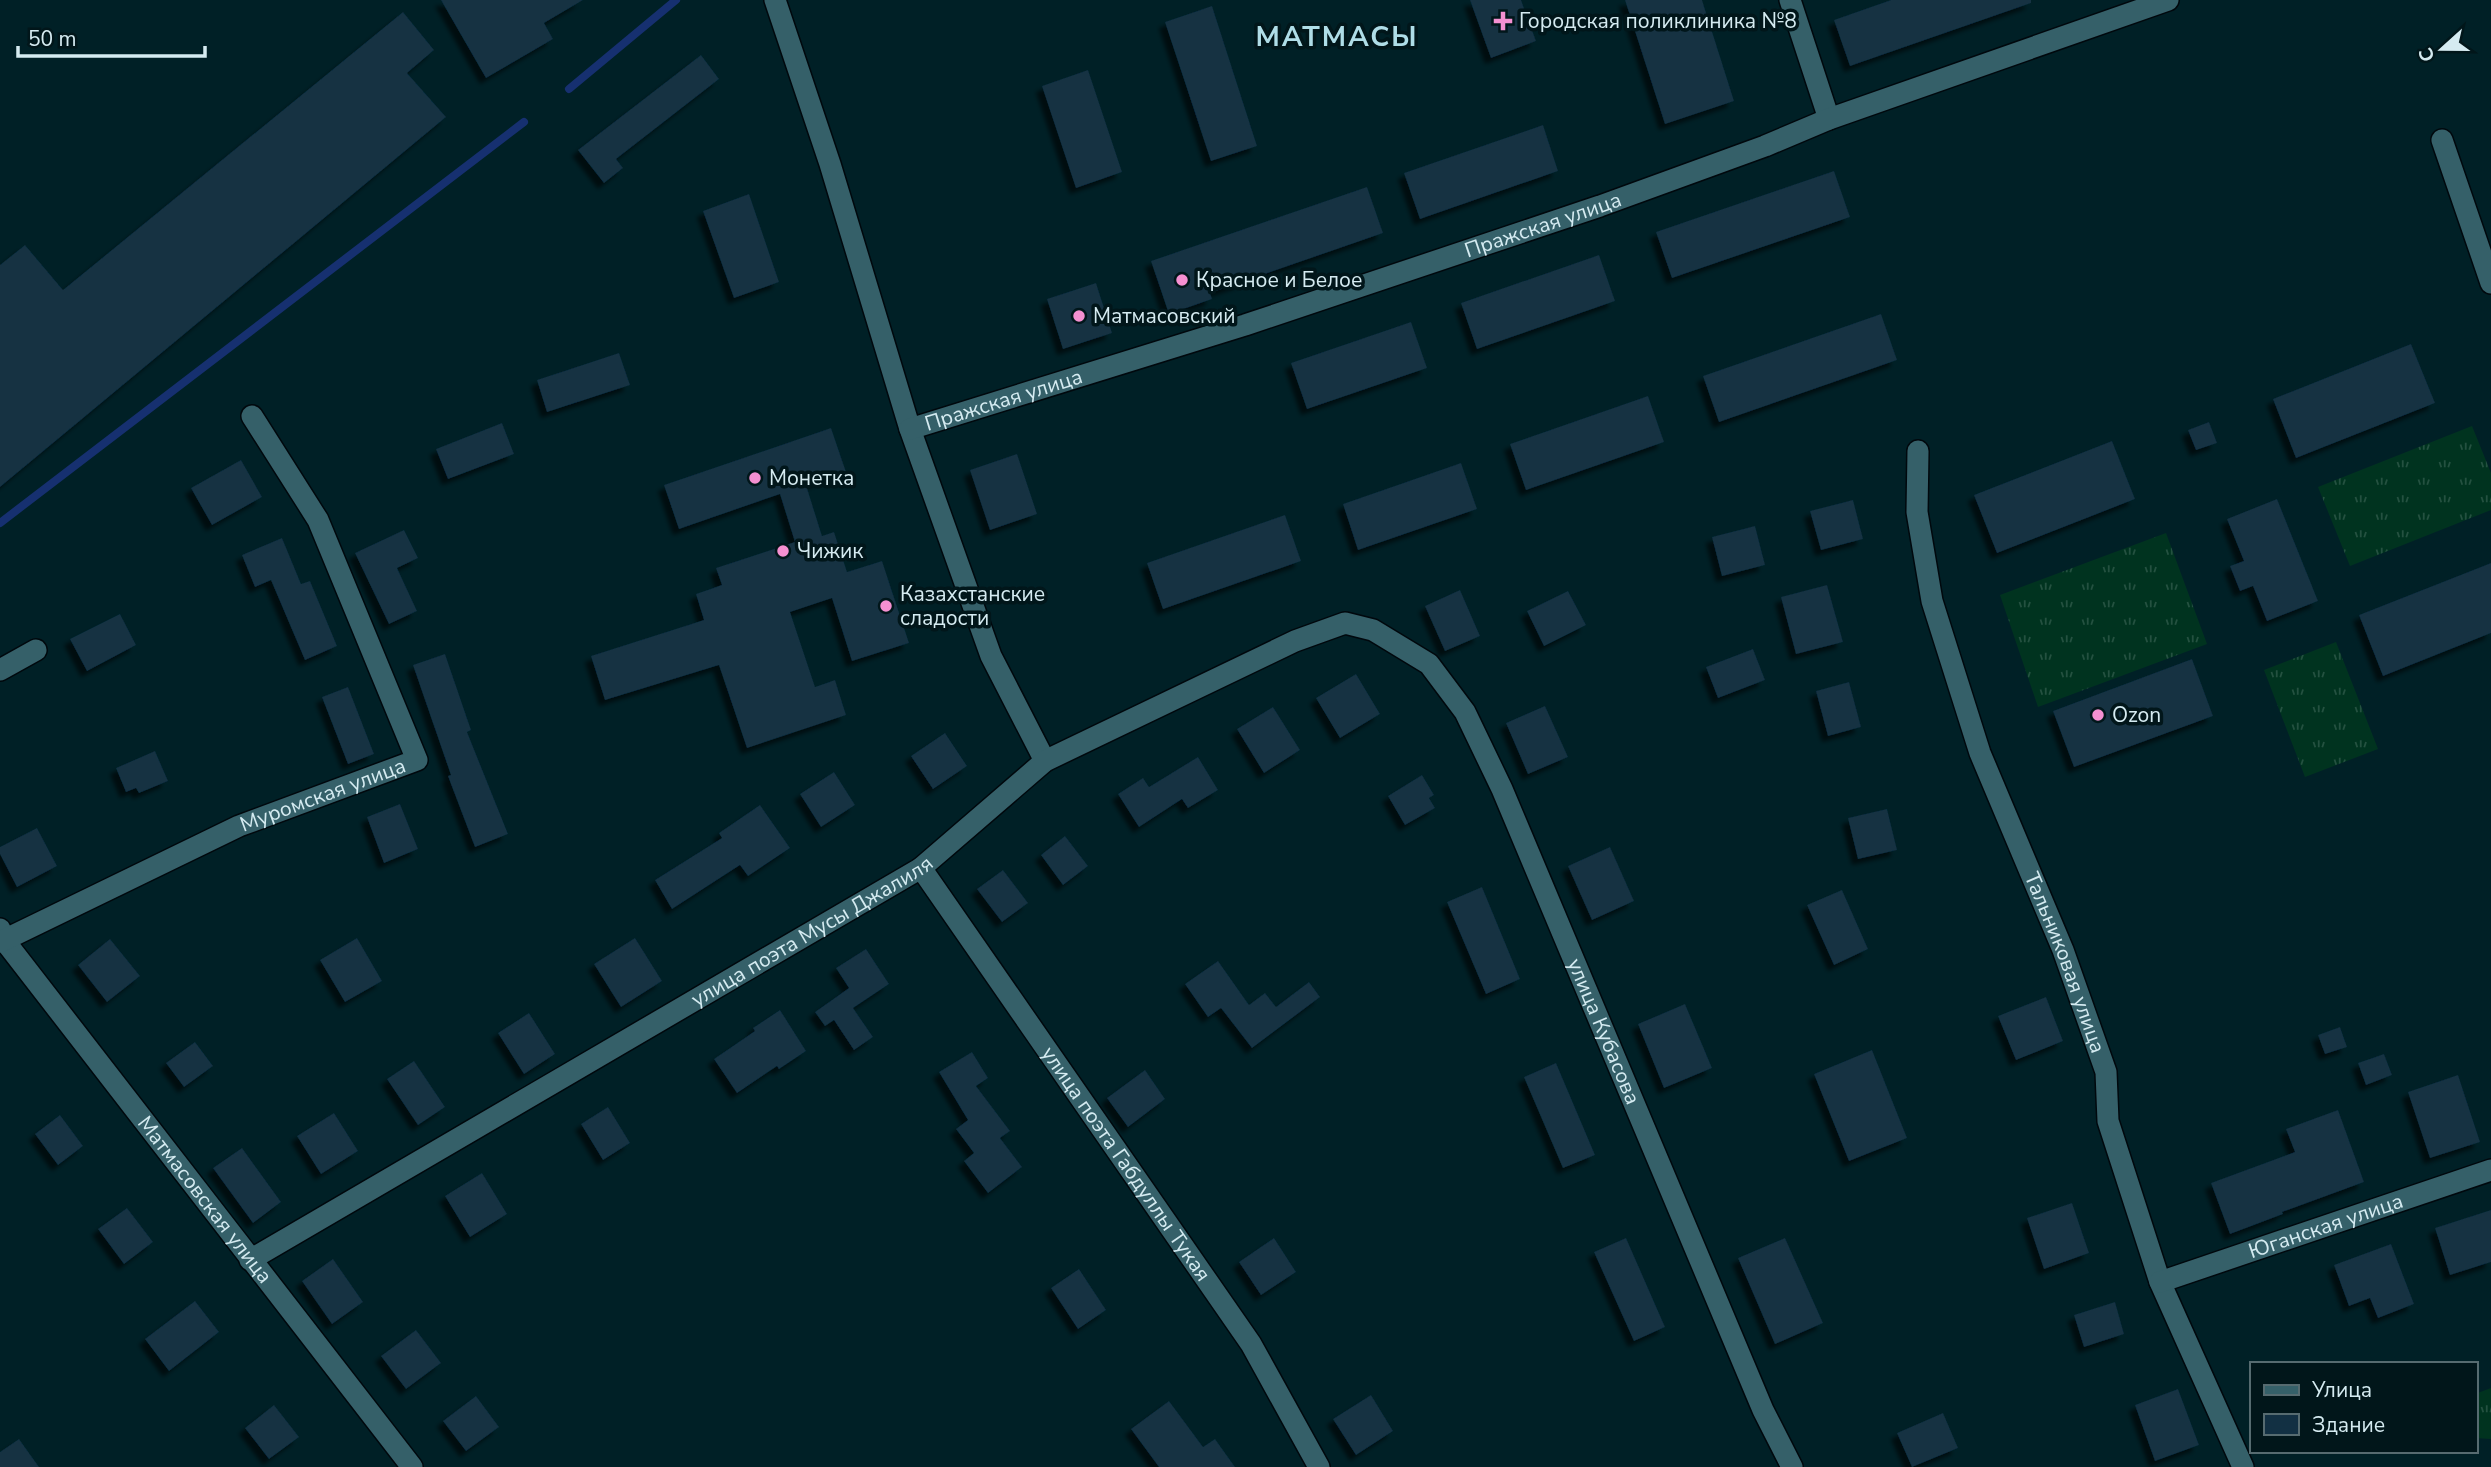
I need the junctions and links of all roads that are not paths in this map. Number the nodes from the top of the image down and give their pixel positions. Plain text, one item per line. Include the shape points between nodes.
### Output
1 (775, 0) edge
2 (1790, 0) edge
3 (2168, 0) edge
4 (1829, 119) junction
5 (2442, 140) dead end
6 (2491, 283) edge
7 (252, 416) dead end
8 (911, 429) junction
9 (1917, 451) dead end
10 (1373, 630) joint
11 (36, 650) dead end
12 (0, 670) edge
13 (1045, 761) junction
14 (921, 867) junction
15 (1, 937) edge
16 (2491, 1170) edge
17 (250, 1261) junction
18 (2160, 1282) junction
19 (412, 1467) edge
20 (1319, 1467) edge
21 (1792, 1467) edge
22 (2243, 1467) edge

1 - 8 street
2 - 4 street
3 - 4 street, Пражская улица
4 - 8 street, Пражская улица via 1600,206 1245,325
5 - 6 street
7 - 15 street, Муромская улица via 318,520 416,760 239,826
8 - 13 street via 991,656
9 - 18 street, Тальниковая улица via 1917,512 1932,601 1980,753 2063,950 2106,1072 2108,1121
10 - 13 street, улица поэта Мусы Джалиля via 1345,623 1295,640
10 - 21 street, улица Кубасова via 1429,664 1465,712 1502,789 1763,1410
11 - 12 street
13 - 14 street, улица поэта Мусы Джалиля
14 - 17 street, улица поэта Мусы Джалиля
14 - 20 street, улица поэта Габдуллы Тукая via 1251,1344
15 - 17 street, Матмасовская улица
16 - 18 street, Юганская улица
17 - 19 street, Матмасовская улица
18 - 22 street, Тальниковая улица

